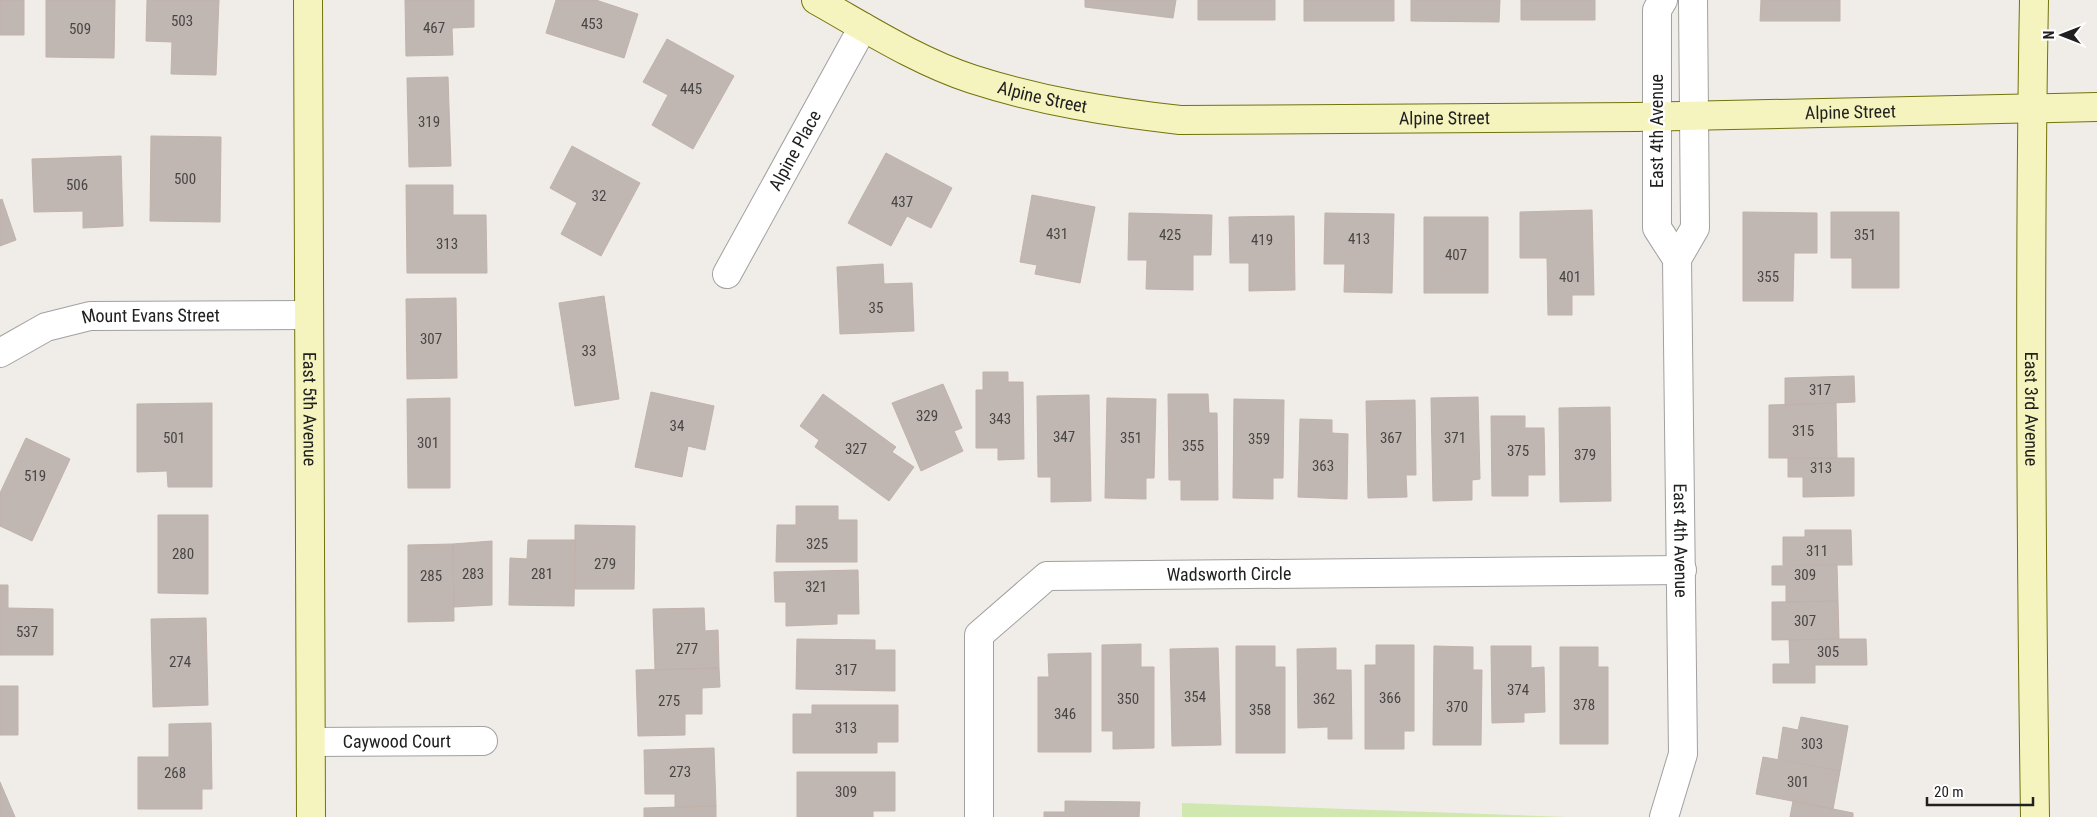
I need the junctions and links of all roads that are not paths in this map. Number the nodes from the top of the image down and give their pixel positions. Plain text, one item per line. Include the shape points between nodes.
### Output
1 (308, 0) edge
2 (816, 0) edge
3 (1663, 0) edge
4 (1693, 0) edge
5 (2034, 0) edge
6 (863, 27) junction
7 (2097, 107) edge
8 (2032, 109) junction
9 (1695, 116) junction
10 (1657, 117) junction
11 (1677, 259) junction
12 (727, 274) dead end
13 (309, 315) junction
14 (0, 353) edge
15 (1682, 570) junction
16 (483, 741) dead end
17 (311, 742) junction
18 (311, 817) edge
19 (980, 817) edge
20 (1664, 817) edge
21 (2035, 817) edge

1 - 13 street, East 5th Avenue
2 - 6 street, Alpine Street
3 - 10 street, East 4th Avenue via 1657,10
4 - 9 street
5 - 8 street, East 3rd Avenue
6 - 10 street, Alpine Street via 970,79 1063,104 1180,120
6 - 12 street, Alpine Place
7 - 8 street, Alpine Street
8 - 9 street, Alpine Street
8 - 21 street, East 3rd Avenue
9 - 10 street, Alpine Street
9 - 11 street via 1695,228
10 - 11 street, East 4th Avenue via 1658,228
11 - 15 street, East 4th Avenue
13 - 14 street, Mount Evans Street via 90,316 46,327
13 - 17 street, East 5th Avenue
15 - 19 street, Wadsworth Circle via 1047,576 979,635
15 - 20 street, East 4th Avenue via 1683,754
16 - 17 street, Caywood Court
17 - 18 street, East 5th Avenue

